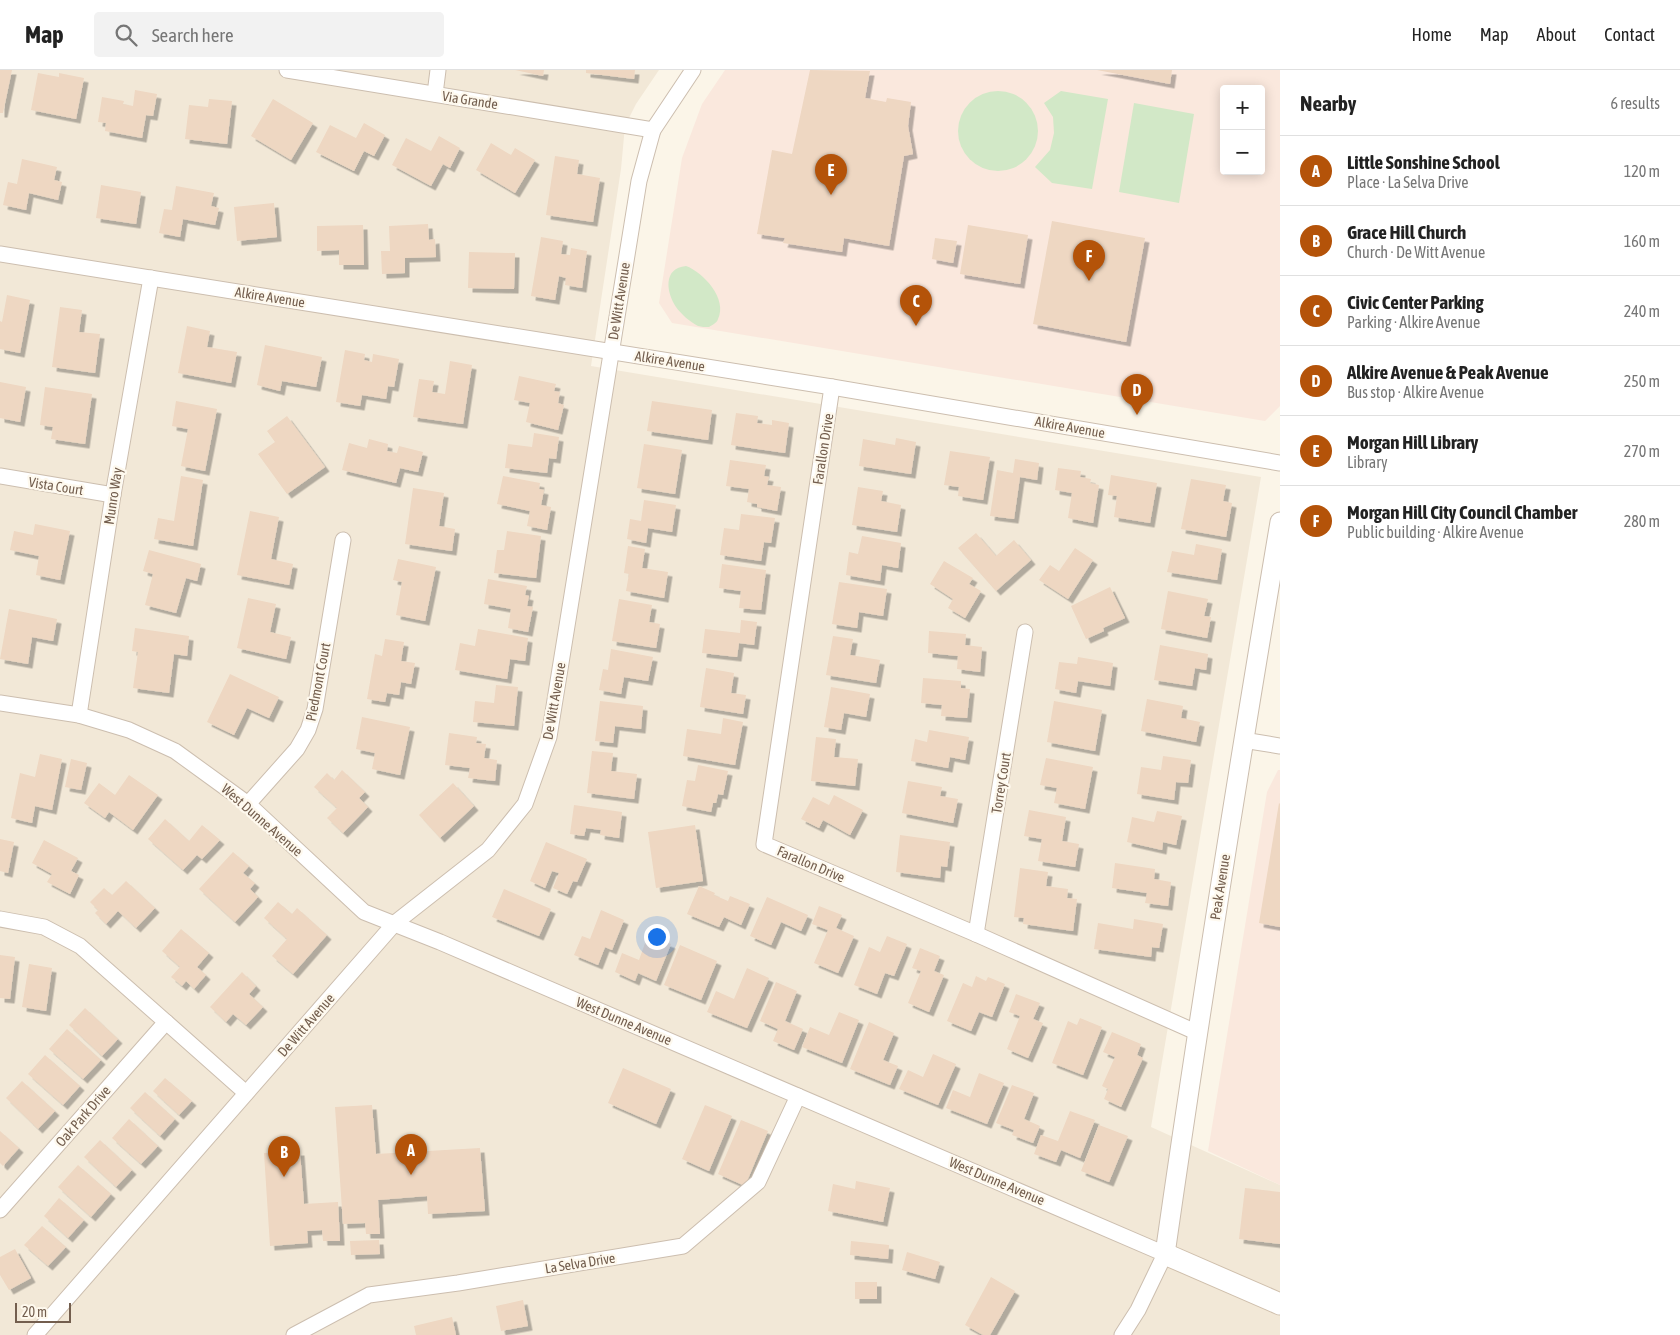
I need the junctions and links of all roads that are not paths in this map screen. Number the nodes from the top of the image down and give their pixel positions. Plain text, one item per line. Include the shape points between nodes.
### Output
1 (288, 70) edge
2 (438, 70) edge
3 (693, 70) edge
4 (434, 94) junction
5 (653, 130) junction
6 (0, 254) edge
7 (151, 278) junction
8 (611, 352) junction
9 (832, 387) junction
10 (1280, 463) edge
11 (0, 476) edge
12 (112, 495) junction
13 (1280, 522) edge
14 (343, 540) dead end
15 (1025, 632) dead end
16 (0, 703) edge
17 (79, 715) junction
18 (1243, 740) junction
19 (1280, 746) edge
20 (248, 804) junction
21 (0, 919) edge
22 (395, 924) junction
23 (976, 934) junction
24 (166, 1022) junction
25 (1198, 1033) junction
26 (246, 1093) junction
27 (798, 1096) junction
28 (0, 1210) edge
29 (1165, 1254) junction
30 (1280, 1304) edge
31 (35, 1335) edge
32 (294, 1335) edge
33 (1122, 1335) edge

1 - 4 street, Via Grande
2 - 4 street
3 - 5 street, De Witt Avenue
4 - 5 street, Via Grande
5 - 8 street, De Witt Avenue via 639,181
6 - 7 street, Alkire Avenue
7 - 8 street, Alkire Avenue
7 - 12 street, Munro Way
8 - 9 street, Alkire Avenue
8 - 22 street, De Witt Avenue via 549,737 524,804 488,850
9 - 10 street, Alkire Avenue
9 - 23 street, Farallon Drive via 764,844
11 - 12 street, Vista Court
12 - 17 street, Munro Way
13 - 18 street, Peak Avenue
14 - 20 street, Piedmont Court via 315,709 308,730 297,749
15 - 23 street, Torrey Court
16 - 17 street, West Dunne Avenue
17 - 20 street, West Dunne Avenue via 129,730 175,751
18 - 19 street
18 - 25 street, Peak Avenue
20 - 22 street, West Dunne Avenue via 364,912
21 - 24 street via 44,927 80,946
22 - 26 street, De Witt Avenue
22 - 27 street, West Dunne Avenue
23 - 25 street, Farallon Drive
24 - 26 street
24 - 28 street, Oak Park Drive
25 - 29 street, Peak Avenue
26 - 31 street, De Witt Avenue
27 - 29 street, West Dunne Avenue
27 - 32 street, La Selva Drive via 758,1182 683,1246 369,1295
29 - 30 main road, West Dunne Avenue
29 - 33 street

